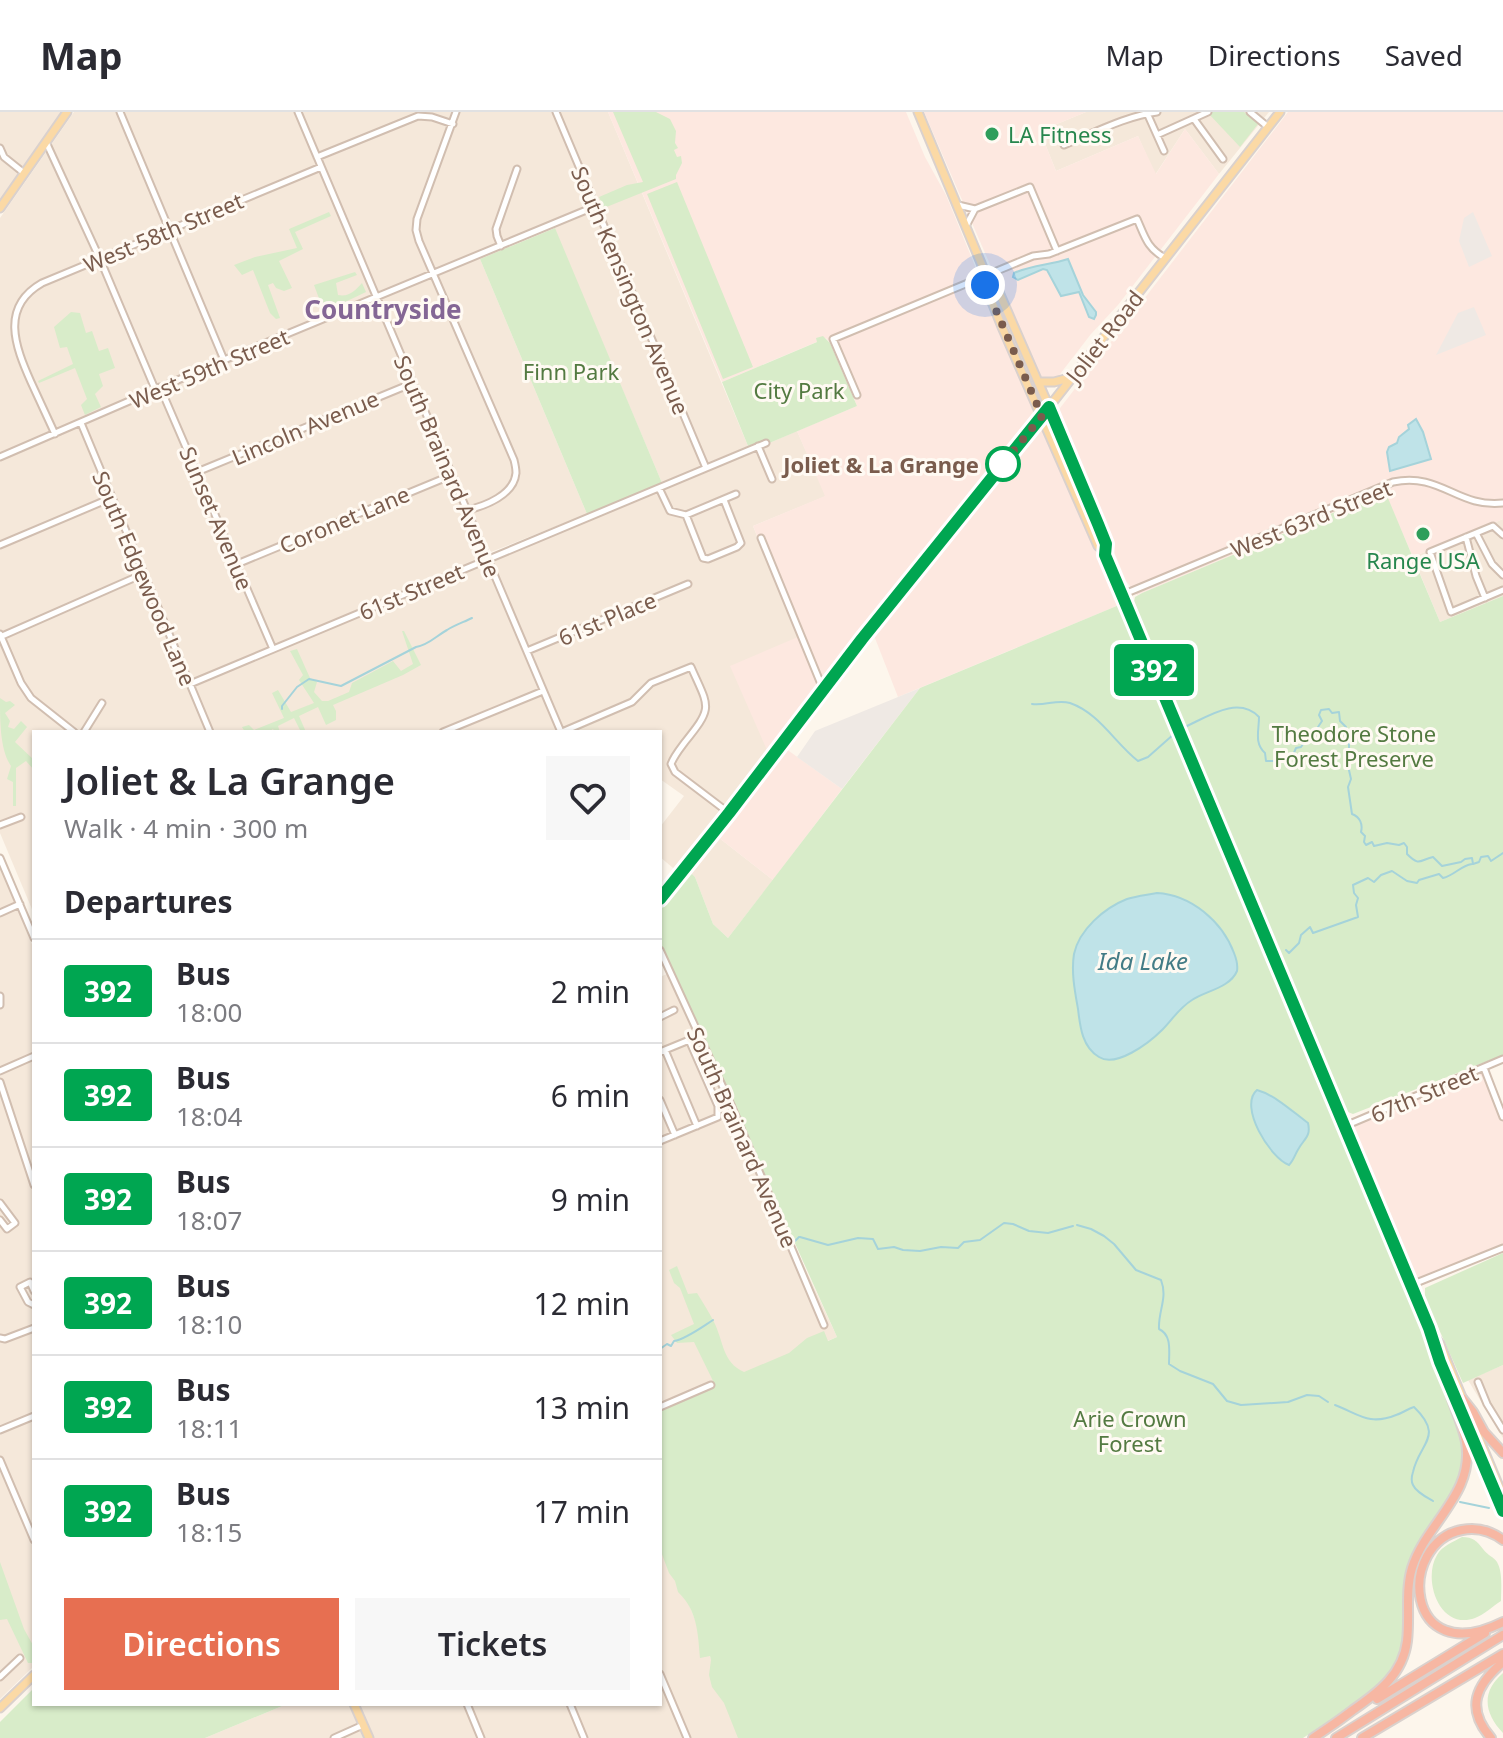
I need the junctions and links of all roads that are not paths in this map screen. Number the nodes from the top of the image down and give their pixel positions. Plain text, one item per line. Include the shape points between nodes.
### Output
1 (67, 112) edge
2 (120, 112) edge
3 (298, 112) edge
4 (456, 112) edge
5 (556, 112) edge
6 (918, 112) edge
7 (1147, 112) edge
8 (1157, 112) edge
9 (1208, 112) edge
10 (1250, 112) edge
11 (1280, 112) edge
12 (1194, 119) junction
13 (453, 124) junction
14 (1268, 127) junction
15 (1157, 135) junction
16 (46, 142) junction
17 (1064, 145) dead end
18 (0, 148) edge
19 (1164, 151) dead end
20 (317, 157) junction
21 (1223, 159) dead end
22 (321, 167) junction
23 (517, 169) dead end
24 (24, 173) junction
25 (957, 205) junction
26 (596, 206) junction
27 (0, 208) edge
28 (975, 209) junction
29 (966, 226) junction
30 (169, 230) junction
31 (501, 246) junction
32 (1057, 251) junction
33 (1165, 258) junction
34 (100, 259) junction
35 (433, 274) junction
36 (987, 276) junction
37 (377, 297) junction
38 (224, 360) junction
39 (1071, 377) junction
40 (1039, 382) junction
41 (413, 383) junction
42 (158, 388) junction
43 (857, 395) dead end
44 (1049, 407) junction
45 (1042, 416) junction
46 (81, 423) junction
47 (55, 434) junction
48 (766, 443) dead end
49 (758, 446) junction
50 (0, 457) edge
51 (706, 468) junction
52 (197, 472) junction
53 (452, 475) junction
54 (772, 479) dead end
55 (659, 488) junction
56 (736, 494) dead end
57 (111, 498) junction
58 (724, 500) junction
59 (1503, 503) edge
60 (467, 510) junction
61 (686, 515) junction
62 (1476, 533) junction
63 (1503, 535) edge
64 (1466, 537) junction
65 (761, 538) dead end
66 (0, 545) edge
67 (1104, 551) junction
68 (488, 559) junction
69 (237, 564) junction
70 (143, 574) junction
71 (1503, 575) edge
72 (688, 584) dead end
73 (1503, 590) edge
74 (1122, 595) junction
75 (1485, 598) junction
76 (0, 635) edge
77 (273, 649) junction
78 (527, 651) junction
79 (190, 684) junction
80 (823, 690) junction
81 (543, 691) junction
82 (102, 703) dead end
83 (71, 730) edge
84 (85, 730) edge
85 (209, 730) edge
86 (448, 730) edge
87 (561, 730) edge
88 (567, 730) edge
89 (729, 813) junction
90 (21, 817) dead end
91 (0, 825) edge
92 (0, 858) edge
93 (662, 897) edge
94 (20, 904) junction
95 (0, 913) edge
96 (32, 933) edge
97 (662, 954) edge
98 (0, 996) edge
99 (0, 1005) edge
100 (674, 1010) dead end
101 (662, 1014) edge
102 (699, 1036) junction
103 (689, 1040) junction
104 (662, 1051) edge
105 (32, 1057) edge
106 (1503, 1059) edge
107 (1484, 1068) junction
108 (0, 1071) edge
109 (0, 1082) edge
110 (662, 1105) edge
111 (1503, 1117) edge
112 (697, 1126) junction
113 (1345, 1126) junction
114 (675, 1135) junction
115 (662, 1140) edge
116 (32, 1179) edge
117 (0, 1203) edge
118 (0, 1220) edge
119 (1503, 1248) edge
120 (1411, 1285) junction
121 (32, 1286) edge
122 (32, 1304) edge
123 (824, 1325) dead end
124 (1429, 1328) junction
125 (32, 1329) edge
126 (0, 1338) edge
127 (1446, 1378) junction
128 (1478, 1382) dead end
129 (711, 1385) dead end
130 (1462, 1398) junction
131 (662, 1406) edge
132 (32, 1417) edge
133 (0, 1430) edge
134 (1503, 1430) edge
135 (1503, 1453) edge
136 (0, 1460) edge
137 (1503, 1496) edge
138 (1503, 1511) edge
139 (32, 1535) edge
140 (1503, 1540) edge
141 (1503, 1622) edge
142 (1503, 1635) edge
143 (1503, 1654) edge
144 (20, 1658) dead end
145 (1503, 1662) edge
146 (0, 1677) edge
147 (32, 1677) edge
148 (662, 1679) edge
149 (355, 1706) edge
150 (470, 1706) edge
151 (571, 1706) edge
152 (0, 1708) edge
153 (363, 1725) junction
154 (1317, 1736) edge
155 (334, 1738) edge
156 (369, 1738) edge
157 (481, 1738) edge
158 (584, 1738) edge
159 (687, 1738) edge
160 (1336, 1738) edge
161 (1362, 1738) edge
162 (1491, 1738) edge

1 - 16 main road
2 - 30 street
3 - 20 street, South Brainard Avenue
4 - 13 street
5 - 26 street, South Kensington Avenue
6 - 25 main road
7 - 8 street
7 - 15 street
7 - 17 street
9 - 12 street
10 - 14 street
11 - 14 main road, Joliet Road
12 - 15 street
12 - 21 street
13 - 20 street via 425,115 411,117
13 - 35 street via 417,219 419,241
14 - 33 main road, Joliet Road
15 - 19 street
16 - 24 main road
16 - 34 street, Sunset Avenue
18 - 24 street
20 - 22 street, South Brainard Avenue
22 - 30 street, West 58th Street
22 - 37 street, South Brainard Avenue
23 - 31 street via 496,229
24 - 27 main road
25 - 28 street
25 - 29 main road
26 - 31 street, West 59th Street
26 - 51 street, South Kensington Avenue
28 - 29 street
28 - 32 street via 1030,187
29 - 36 main road
30 - 34 street, West 58th Street
30 - 38 street
31 - 35 street, West 59th Street
32 - 33 street via 1137,219 1148,245
32 - 36 street
33 - 39 main road, Joliet Road
34 - 42 street, Sunset Avenue
34 - 47 street, West 58th Street via 36,286 15,312 18,350
35 - 37 street, West 59th Street
35 - 60 street via 514,460 516,476 509,489
36 - 40 main road via 995,283
36 - 43 street via 833,339
36 - 45 main road via 985,285
37 - 38 street, West 59th Street
37 - 41 street, South Brainard Avenue
38 - 42 street, West 59th Street
39 - 40 main road
39 - 44 main road, Joliet Road
40 - 44 main road
41 - 52 street, Lincoln Avenue
41 - 53 street, South Brainard Avenue
42 - 46 street, West 59th Street
42 - 52 street, Sunset Avenue
44 - 45 main road, Joliet Road
44 - 67 main road via 1106,544
45 - 67 main road
45 - 80 main road, Joliet Road
46 - 47 street, West 59th Street
46 - 57 street, South Edgewood Lane
47 - 50 street, West 59th Street
48 - 49 street, 61st Street
49 - 51 street, 61st Street
49 - 54 street
51 - 55 street, 61st Street
52 - 69 street, Sunset Avenue
53 - 60 street, South Brainard Avenue
53 - 69 street, Coronet Lane
55 - 61 street via 670,511
55 - 68 street, 61st Street
56 - 58 street
57 - 66 street
57 - 70 street, South Edgewood Lane
58 - 61 street
58 - 61 street via 741,543 708,559 703,558
59 - 74 street, West 63rd Street via 1476,503 1427,481 1391,483
60 - 68 street, South Brainard Avenue
62 - 63 street via 1493,526
62 - 64 street
62 - 71 street
64 - 75 street
64 - 75 street via 1430,552 1451,612
65 - 80 street
67 - 74 main road
68 - 77 street, 61st Street
68 - 78 street, South Brainard Avenue
69 - 77 street, Sunset Avenue
70 - 76 street
70 - 79 street, South Edgewood Lane
72 - 78 street, 61st Place
73 - 75 street
74 - 113 main road
76 - 83 street via 31,698
77 - 79 street, 61st Street
78 - 81 street, South Brainard Avenue
79 - 85 street, South Edgewood Lane
80 - 89 main road, Joliet Road
81 - 86 street
81 - 87 street, South Brainard Avenue
82 - 84 street
88 - 89 street via 632,702 651,683 691,667 706,710 671,764
89 - 93 main road, Joliet Road
90 - 91 street
92 - 94 street
94 - 95 street
94 - 96 street
97 - 102 street, South Brainard Avenue
98 - 99 street
100 - 101 street
102 - 103 street
102 - 123 street, South Brainard Avenue
103 - 104 street
103 - 112 street via 718,1106 718,1117
104 - 112 street
105 - 108 street
106 - 107 street, 67th Street
107 - 111 street
107 - 113 street, 67th Street
109 - 116 street
110 - 114 street
112 - 114 street
113 - 120 main road
114 - 115 street
117 - 118 street via 15,1223 7,1229
119 - 120 street
120 - 124 main road
121 - 122 street via 30,1282 20,1287
124 - 127 main road
124 - 130 main road
125 - 126 street
127 - 138 main road
127 - 154 highway via 1466,1441 1466,1472 1411,1571 1405,1655 1382,1689
128 - 134 street
129 - 131 street
130 - 135 highway
130 - 137 main road
132 - 133 street
136 - 139 street
140 - 141 highway via 1479,1530 1450,1534 1427,1556 1419,1588 1428,1615 1441,1629 1477,1633
141 - 154 highway
142 - 160 highway
143 - 161 highway
144 - 146 street
145 - 162 highway via 1481,1686 1477,1700 1479,1721
147 - 152 main road
148 - 159 street
149 - 153 main road
150 - 157 street
151 - 158 street
153 - 155 street
153 - 156 main road

